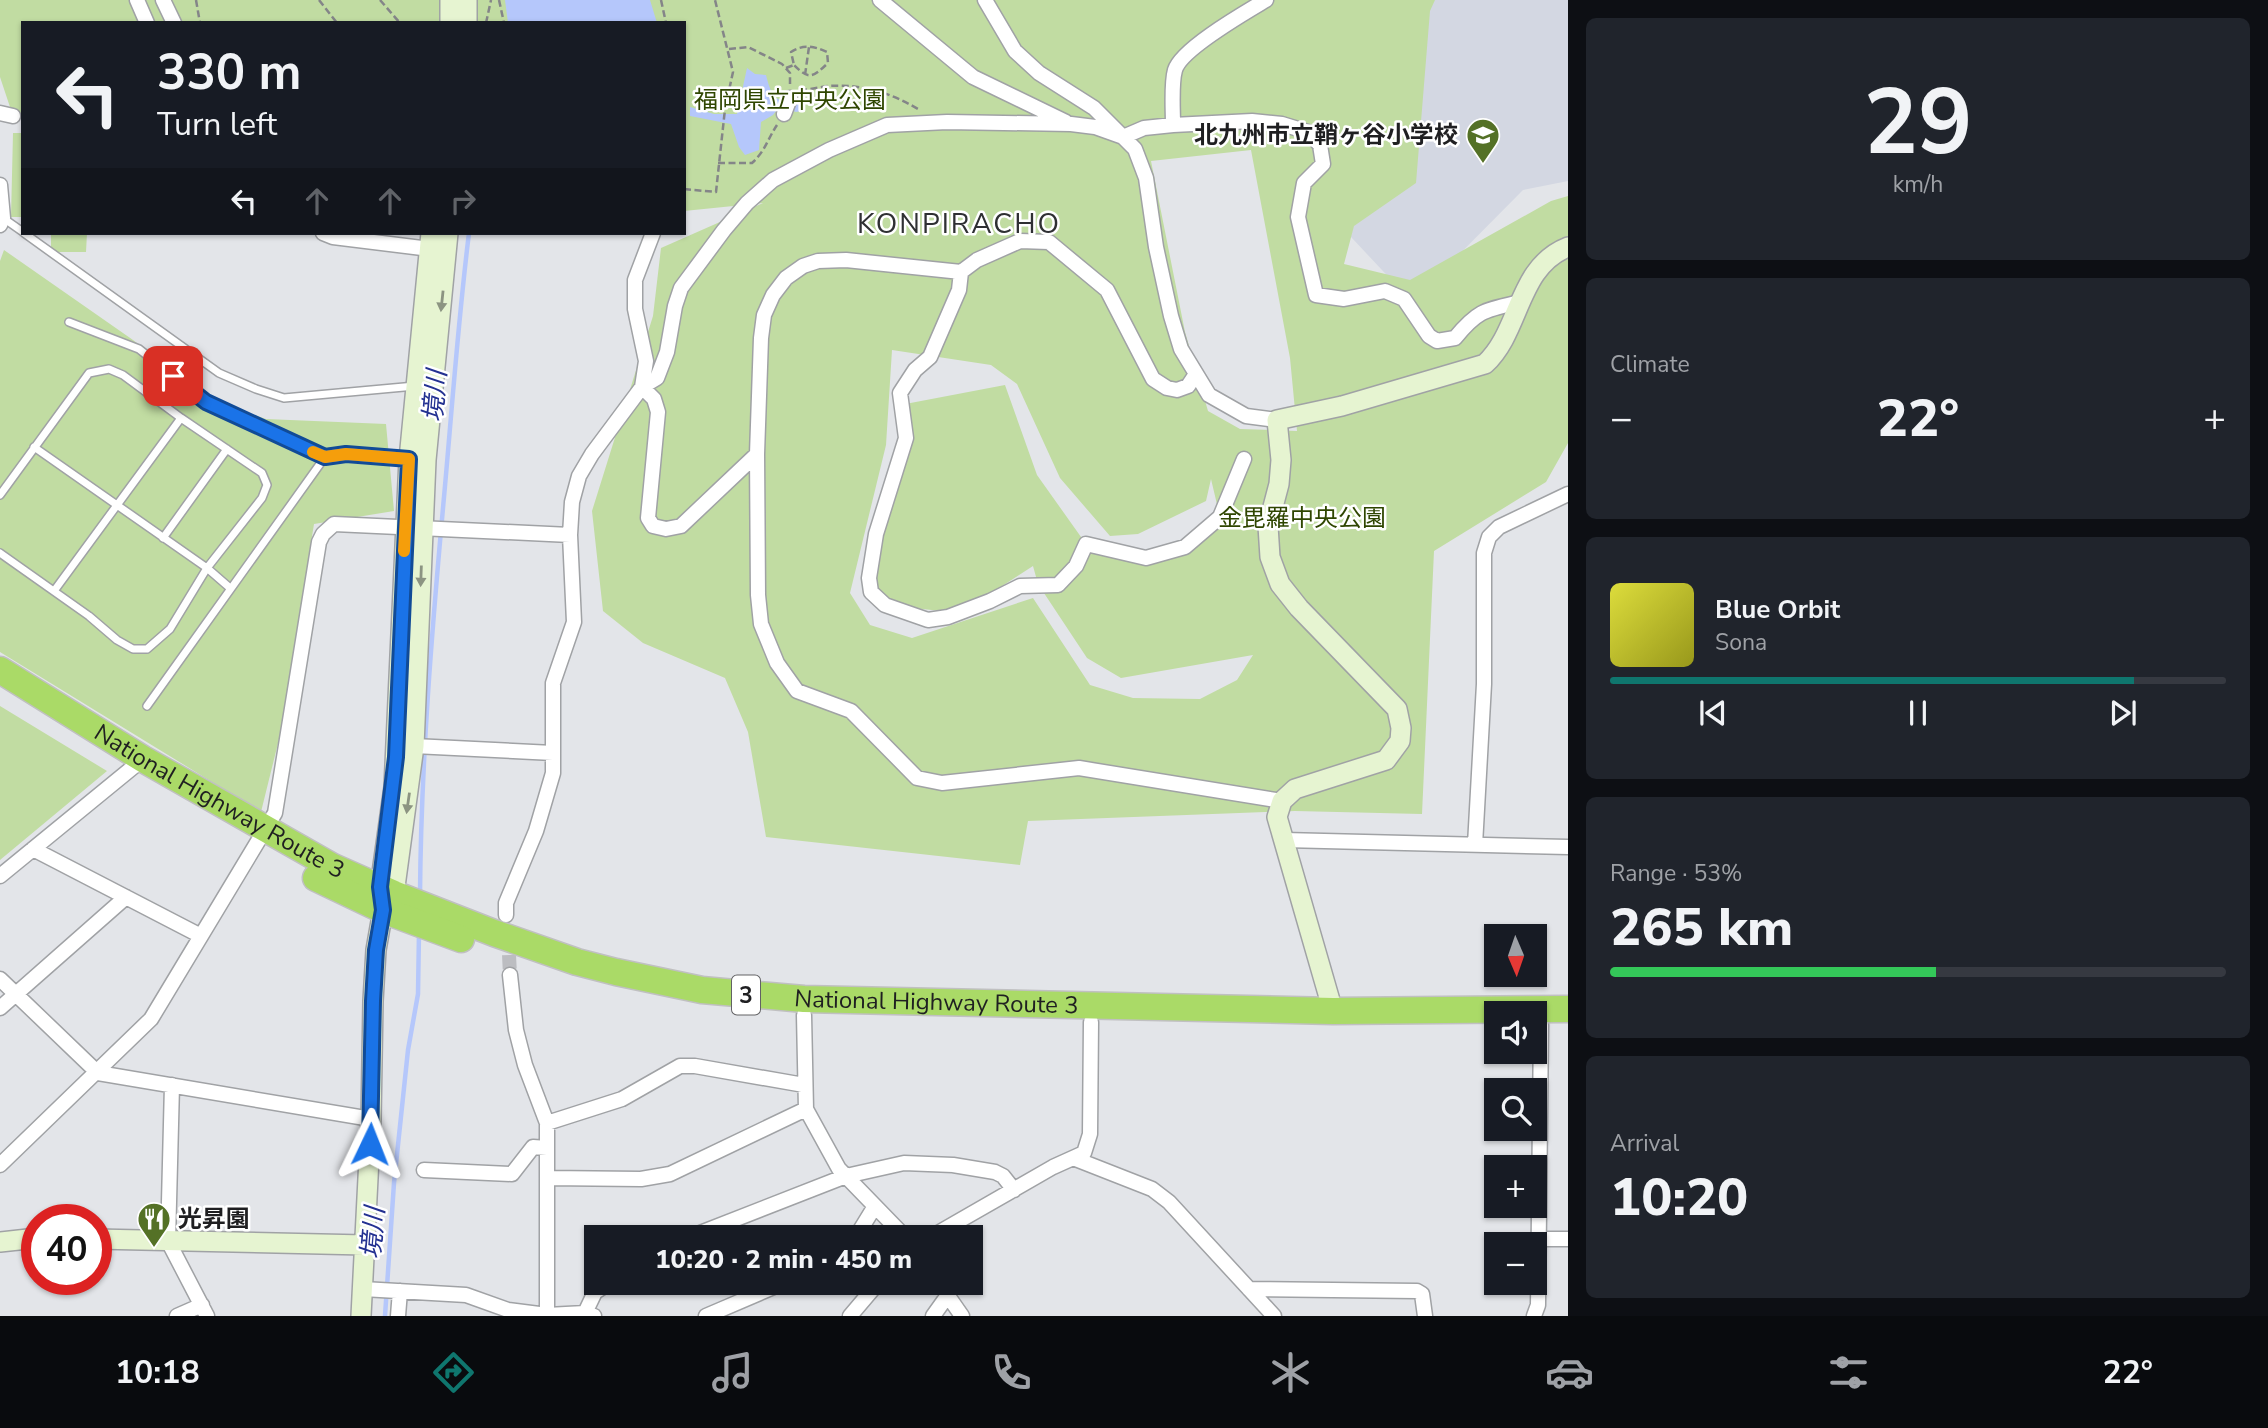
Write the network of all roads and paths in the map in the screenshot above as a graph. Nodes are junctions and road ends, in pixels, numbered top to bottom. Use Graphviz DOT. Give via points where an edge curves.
graph roads {
  1 [pos="137,0"];
  2 [pos="163,0"];
  3 [pos="196,0"];
  4 [pos="319,0"];
  5 [pos="380,0"];
  6 [pos="450,0"];
  7 [pos="467,0"];
  8 [pos="491,0"];
  9 [pos="499,0"];
  10 [pos="661,0"];
  11 [pos="715,0"];
  12 [pos="880,0"];
  13 [pos="985,0"];
  14 [pos="1266,0"];
  15 [pos="146,21"];
  16 [pos="173,21"];
  17 [pos="200,21"];
  18 [pos="335,21"];
  19 [pos="398,21"];
  20 [pos="450,21"];
  21 [pos="467,21"];
  22 [pos="486,21"];
  23 [pos="504,21"];
  24 [pos="666,21"];
  25 [pos="808,47"];
  26 [pos="728,49"];
  27 [pos="794,65"];
  28 [pos="786,68"];
  29 [pos="805,75"];
  30 [pos="790,94"];
  31 [pos="784,114"];
  32 [pos="926,114"];
  33 [pos="1070,124"];
  34 [pos="1173,125"];
  35 [pos="1123,137"];
  36 [pos="718,163"];
  37 [pos="0,185"];
  38 [pos="686,188"];
  39 [pos="2,221"];
  40 [pos="21,231"];
  41 [pos="27,235"];
  42 [pos="328,235"];
  43 [pos="652,235"];
  44 [pos="439,242"];
  45 [pos="1568,247"];
  46 [pos="961,272"];
  47 [pos="1520,302"];
  48 [pos="69,321"];
  49 [pos="1196,374"];
  50 [pos="424,385"];
  51 [pos="642,387"];
  52 [pos="181,418"];
  53 [pos="1277,420"];
  54 [pos="34,447"];
  55 [pos="227,449"];
  56 [pos="757,454"];
  57 [pos="325,457"];
  58 [pos="417,459"];
  59 [pos="1244,459"];
  60 [pos="1568,494"];
  61 [pos="0,495"];
  62 [pos="117,506"];
  63 [pos="414,526"];
  64 [pos="570,534"];
  65 [pos="163,538"];
  66 [pos="0,554"];
  67 [pos="207,568"];
  68 [pos="230,588"];
  69 [pos="54,591"];
  70 [pos="0,670"];
  71 [pos="0,689"];
  72 [pos="147,706"];
  73 [pos="414,746"];
  74 [pos="553,753"];
  75 [pos="136,764"];
  76 [pos="1282,801"];
  77 [pos="259,837"];
  78 [pos="1283,841"];
  79 [pos="1475,845"];
  80 [pos="1568,847"];
  81 [pos="33,849"];
  82 [pos="0,876"];
  83 [pos="125,897"];
  84 [pos="386,897"];
  85 [pos="506,915"];
  86 [pos="201,936"];
  87 [pos="510,975"];
  88 [pos="0,979"];
  89 [pos="16,994"];
  90 [pos="0,1008"];
  91 [pos="1568,1009"];
  92 [pos="1333,1011"];
  93 [pos="804,1015"];
  94 [pos="1091,1022"];
  95 [pos="1568,1023"];
  96 [pos="1547,1024"];
  97 [pos="1484,1025"];
  98 [pos="1538,1064"];
  99 [pos="98,1073"];
  100 [pos="172,1085"];
  101 [pos="804,1085"];
  102 [pos="806,1110"];
  103 [pos="371,1119"];
  104 [pos="547,1123"];
  105 [pos="547,1148"];
  106 [pos="1073,1158"];
  107 [pos="0,1165"];
  108 [pos="424,1170"];
  109 [pos="846,1176"];
  110 [pos="547,1178"];
  111 [pos="1014,1190"];
  112 [pos="875,1206"];
  113 [pos="721,1225"];
  114 [pos="863,1225"];
  115 [pos="893,1225"];
  116 [pos="952,1225"];
  117 [pos="1537,1232"];
  118 [pos="112,1239"];
  119 [pos="1547,1239"];
  120 [pos="1568,1239"];
  121 [pos="21,1240"];
  122 [pos="168,1241"];
  123 [pos="0,1242"];
  124 [pos="365,1245"];
  125 [pos="363,1289"];
  126 [pos="1249,1289"];
  127 [pos="400,1291"];
  128 [pos="594,1295"];
  129 [pos="755,1295"];
  130 [pos="868,1295"];
  131 [pos="942,1295"];
  132 [pos="948,1295"];
  133 [pos="1538,1295"];
  134 [pos="205,1311"];
  135 [pos="590,1314"];
  136 [pos="177,1316"];
  137 [pos="361,1316"];
  138 [pos="398,1316"];
  139 [pos="547,1316"];
  140 [pos="706,1316"];
  141 [pos="850,1316"];
  142 [pos="933,1316"];
  143 [pos="962,1316"];
  144 [pos="1274,1316"];
  145 [pos="1425,1316"];
  146 [pos="1534,1316"];
  1 -- 15 [label="street"];
  2 -- 16 [label="street"];
  3 -- 17 [label="path"];
  4 -- 18 [label="path"];
  5 -- 19 [label="path"];
  6 -- 20 [label="street"];
  7 -- 21 [label="street"];
  8 -- 22 [label="path"];
  9 -- 23 [label="path"];
  10 -- 24 [label="path"];
  11 -- 26 [label="path"];
  12 -- 33 [label="street" via="973,77"];
  13 -- 35 [label="street" via="1015,51 1039,73 1094,108"];
  14 -- 34 [label="street" via="1216,31 1180,62 1175,70"];
  25 -- 27 [label="path" via="791,52"];
  25 -- 29 [label="path"];
  25 -- 29 [label="path" via="827,52 828,63 816,74"];
  26 -- 28 [label="path" via="748,47"];
  26 -- 36 [label="path" via="733,72"];
  27 -- 28 [label="path"];
  27 -- 29 [label="path"];
  28 -- 30 [label="path"];
  30 -- 31 [label="street"];
  30 -- 32 [label="path" via="850,86 892,94"];
  31 -- 36 [label="path" via="765,151 752,163"];
  33 -- 35 [label="street"];
  33 -- 51 [label="street" via="887,125 774,180 747,203 681,288 657,378"];
  34 -- 35 [label="street" via="1144,128"];
  34 -- 47 [label="street" via="1282,124 1308,132 1320,145 1323,164 1304,183 1297,218 1317,295 1344,299 1385,291 1404,299 1437,341 1455,338 1484,310"];
  35 -- 49 [label="street" via="1150,170 1156,247 1171,316 1181,349"];
  36 -- 38 [label="path" via="716,192"];
  37 -- 39 [label="street"];
  39 -- 40 [label="lane"];
  41 -- 50 [label="lane" via="219,373 256,390 284,398"];
  42 -- 44 [label="street"];
  43 -- 51 [label="street" via="635,280 635,309 646,361"];
  44 -- 50 [label="street"];
  45 -- 47 [label="street" via="1539,267"];
  46 -- 49 [label="street" via="1020,241 1049,242 1107,290 1153,379 1177,390 1188,386"];
  46 -- 56 [label="street" via="846,260 810,264 786,278 764,315"];
  46 -- 59 [label="street" via="959,290 930,357 900,393 906,438 876,534 869,578 871,592 885,605 928,620 948,617 1020,586 1058,585 1076,566 1086,544 1146,558 1185,547 1220,517"];
  47 -- 53 [label="street" via="1495,355 1485,364"];
  48 -- 57 [label="lane" via="139,349 206,402"];
  49 -- 53 [label="street" via="1209,395 1246,416"];
  50 -- 58 [label="street"];
  51 -- 56 [label="street" via="658,412 649,517 653,526 681,526"];
  51 -- 64 [label="street" via="579,476"];
  52 -- 54 [label="lane" via="109,369 89,373"];
  52 -- 55 [label="lane"];
  52 -- 62 [label="lane"];
  53 -- 76 [label="street" via="1279,484 1268,526 1270,557 1280,584 1397,709 1401,728 1400,741 1386,761 1295,789"];
  54 -- 61 [label="lane"];
  54 -- 62 [label="lane"];
  55 -- 65 [label="lane"];
  55 -- 67 [label="lane" via="262,473 267,485 262,498"];
  56 -- 76 [label="street" via="758,595 761,624 777,663 797,691 851,710 917,778 942,783 1079,768"];
  57 -- 58 [label="lane"];
  57 -- 68 [label="lane"];
  58 -- 63 [label="street"];
  60 -- 79 [label="street" via="1499,527 1489,537 1484,553 1484,684"];
  62 -- 65 [label="lane"];
  62 -- 69 [label="lane"];
  63 -- 64 [label="street"];
  63 -- 73 [label="street, one-way"];
  63 -- 77 [label="street" via="334,524 319,542 275,813"];
  63 -- 84 [label="street"];
  64 -- 74 [label="street" via="574,622 553,683"];
  65 -- 67 [label="lane"];
  66 -- 69 [label="lane"];
  67 -- 68 [label="lane"];
  67 -- 69 [label="lane" via="170,629 147,649 133,649 117,640"];
  68 -- 72 [label="lane"];
  70 -- 75 [label="highway, National Highway Route 3 / 3"];
  71 -- 75 [label="highway, National Highway Route 3 / 3"];
  73 -- 74 [label="street"];
  73 -- 84 [label="street, one-way"];
  74 -- 85 [label="street" via="553,773 536,831 506,903"];
  75 -- 77 [label="highway, National Highway Route 3 / 3"];
  75 -- 81 [label="street"];
  76 -- 78 [label="street" via="1277,817"];
  77 -- 84 [label="highway, National Highway Route 3 / 3" via="333,867"];
  77 -- 86 [label="street"];
  78 -- 79 [label="street"];
  78 -- 92 [label="street"];
  79 -- 80 [label="street"];
  81 -- 82 [label="street"];
  81 -- 83 [label="street"];
  83 -- 86 [label="street"];
  83 -- 89 [label="street"];
  84 -- 92 [label="highway, National Highway Route 3 / 3" via="577,962 725,993 804,999"];
  84 -- 93 [label="highway, National Highway Route 3 / 3" via="500,953 586,980 723,1007"];
  84 -- 103 [label="street" via="376,950"];
  86 -- 99 [label="street" via="151,1019"];
  87 -- 104 [label="street" via="519,1042"];
  88 -- 89 [label="street"];
  89 -- 90 [label="street"];
  89 -- 99 [label="street"];
  91 -- 92 [label="highway, National Highway Route 3 / 3"];
  93 -- 94 [label="highway, National Highway Route 3 / 3"];
  93 -- 101 [label="street"];
  94 -- 97 [label="highway, National Highway Route 3 / 3"];
  94 -- 106 [label="street" via="1090,1134 1084,1153"];
  95 -- 96 [label="highway"];
  98 -- 117 [label="street"];
  99 -- 100 [label="street"];
  99 -- 107 [label="street"];
  100 -- 103 [label="street"];
  100 -- 122 [label="street"];
  101 -- 102 [label="street"];
  101 -- 104 [label="street" via="680,1066 622,1099"];
  102 -- 109 [label="street"];
  102 -- 110 [label="street" via="670,1174 641,1180"];
  103 -- 124 [label="street"];
  104 -- 105 [label="street"];
  105 -- 108 [label="street" via="533,1147 512,1174"];
  105 -- 110 [label="street"];
  106 -- 111 [label="street"];
  106 -- 126 [label="street" via="1152,1189"];
  109 -- 111 [label="street" via="904,1163 953,1164 995,1172"];
  109 -- 112 [label="street"];
  109 -- 113 [label="street"];
  110 -- 139 [label="street"];
  111 -- 116 [label="street"];
  112 -- 114 [label="street"];
  112 -- 115 [label="street"];
  118 -- 122 [label="street"];
  119 -- 120 [label="street"];
  121 -- 123 [label="street"];
  122 -- 124 [label="street"];
  122 -- 134 [label="street"];
  124 -- 125 [label="street"];
  125 -- 127 [label="street"];
  125 -- 137 [label="street"];
  126 -- 144 [label="street"];
  126 -- 145 [label="street" via="1416,1291 1422,1294"];
  127 -- 138 [label="street"];
  127 -- 139 [label="street" via="466,1295 509,1310"];
  128 -- 135 [label="street"];
  129 -- 140 [label="street"];
  130 -- 141 [label="street"];
  131 -- 142 [label="street"];
  132 -- 143 [label="street"];
  133 -- 146 [label="street"];
  134 -- 136 [label="street"];
  135 -- 139 [label="street"];
}
